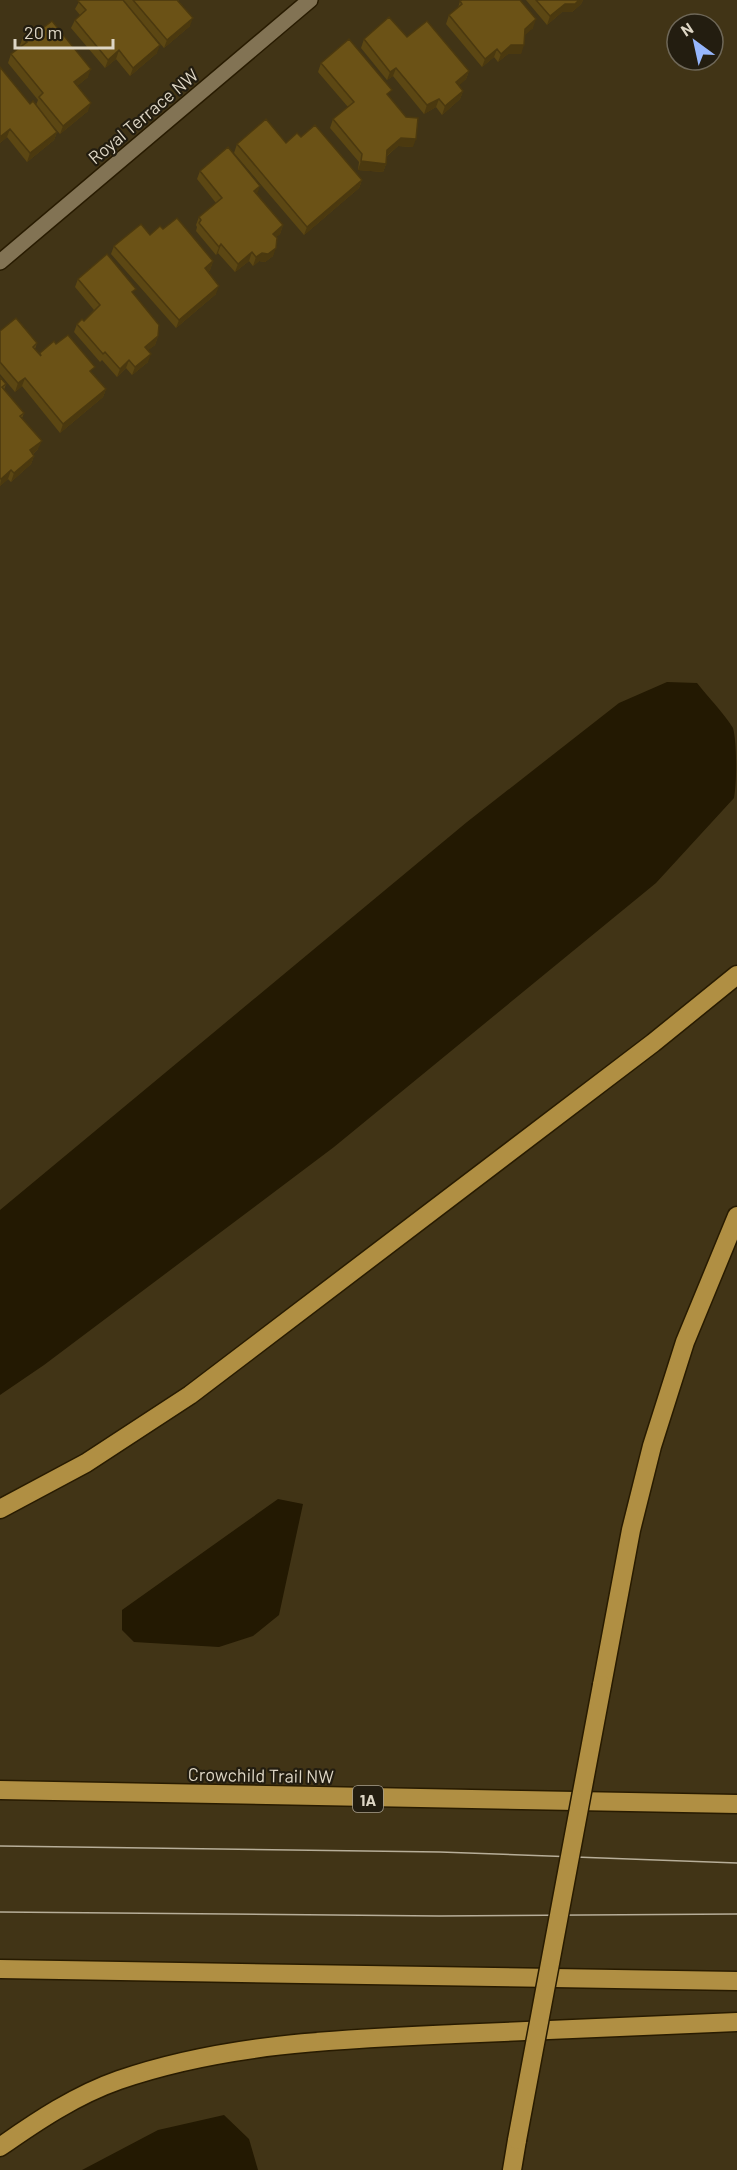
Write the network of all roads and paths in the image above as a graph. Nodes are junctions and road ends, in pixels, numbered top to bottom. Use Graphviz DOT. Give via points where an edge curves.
graph roads {
  1 [pos="310,0"];
  2 [pos="0,262"];
  3 [pos="737,975"];
  4 [pos="737,1216"];
  5 [pos="0,1509"];
  6 [pos="0,1791"];
  7 [pos="737,1804"];
  8 [pos="0,1969"];
  9 [pos="737,1981"];
  10 [pos="737,2022"];
  11 [pos="0,2147"];
  12 [pos="512,2170"];
  1 -- 2 [label="street, Royal Terrace NW"];
  3 -- 5 [label="highway" via="190,1395 86,1463"];
  4 -- 12 [label="highway, bridge" via="685,1342 652,1446 631,1530"];
  6 -- 7 [label="highway, Crowchild Trail NW / 1A"];
  8 -- 9 [label="highway"];
  10 -- 11 [label="highway" via="401,2036 265,2046 118,2080 73,2100"];
}
